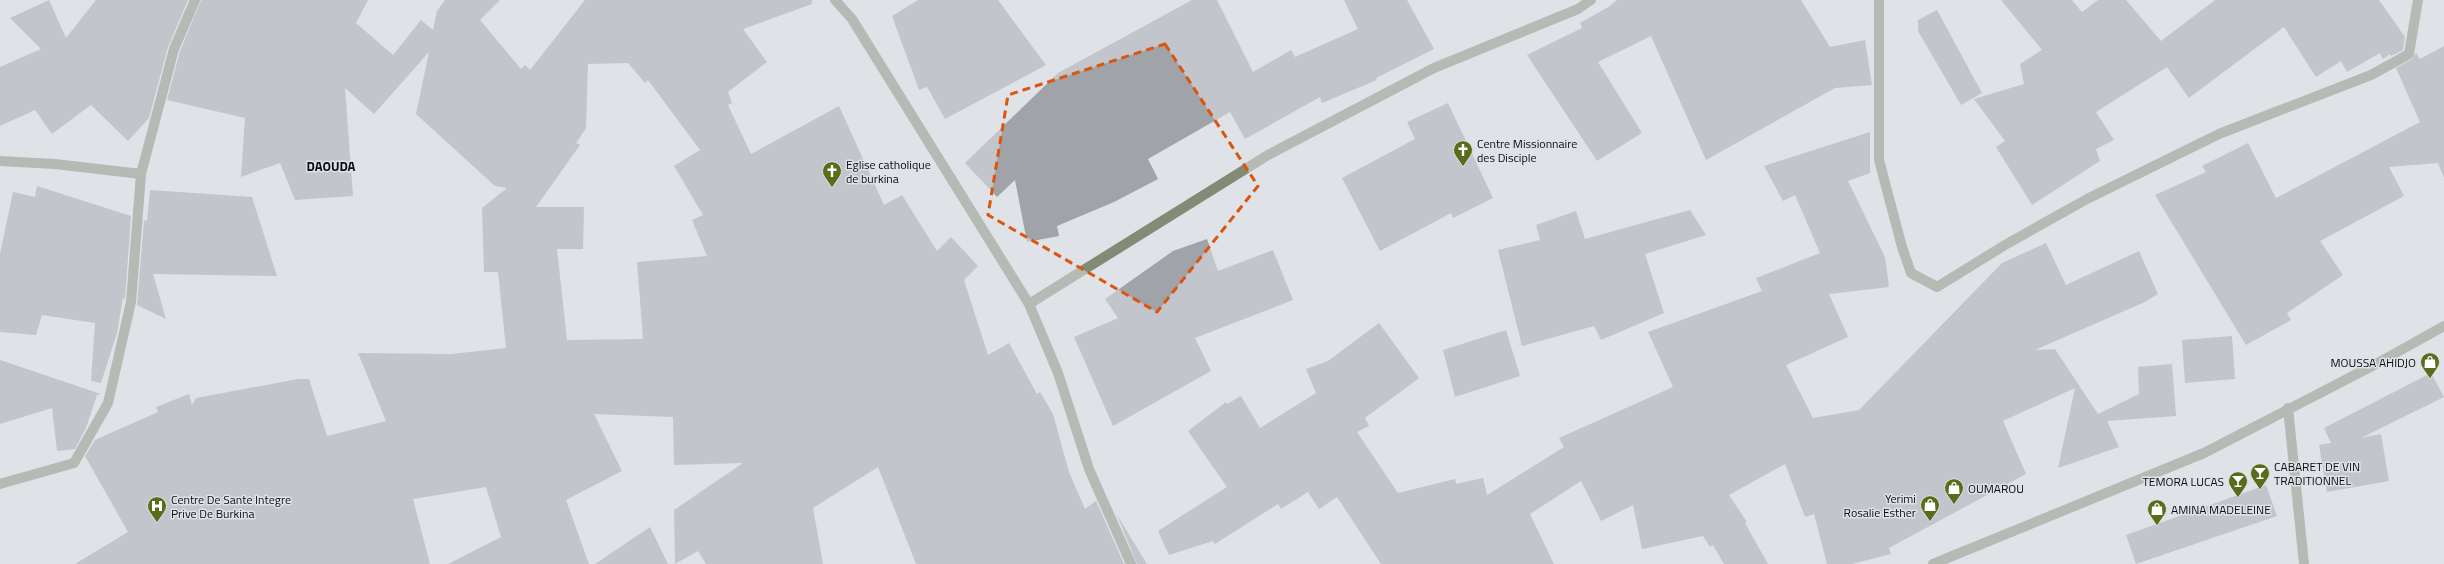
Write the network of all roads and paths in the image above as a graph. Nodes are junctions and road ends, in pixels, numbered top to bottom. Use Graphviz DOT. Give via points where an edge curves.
graph roads {
  1 [pos="195,0"];
  2 [pos="835,0"];
  3 [pos="1591,0"];
  4 [pos="1879,0"];
  5 [pos="2418,0"];
  6 [pos="0,161"];
  7 [pos="141,174"];
  8 [pos="1029,304"];
  9 [pos="2444,326"];
  10 [pos="2288,408"];
  11 [pos="0,484"];
  12 [pos="1131,564"];
  13 [pos="1933,564"];
  14 [pos="2304,564"];
  1 -- 7 [label="street" via="174,49"];
  2 -- 8 [label="street" via="852,19"];
  3 -- 8 [label="street" via="1578,9 1434,68 1268,155"];
  4 -- 5 [label="street" via="1880,160 1911,273 1937,287 2087,199 2219,134 2371,75 2409,54"];
  6 -- 7 [label="street" via="55,164"];
  7 -- 11 [label="street" via="131,302 108,403 74,463"];
  8 -- 12 [label="street" via="1058,373 1089,469"];
  9 -- 10 [label="street" via="2374,366"];
  10 -- 13 [label="street" via="2204,453"];
  10 -- 14 [label="street"];
}
